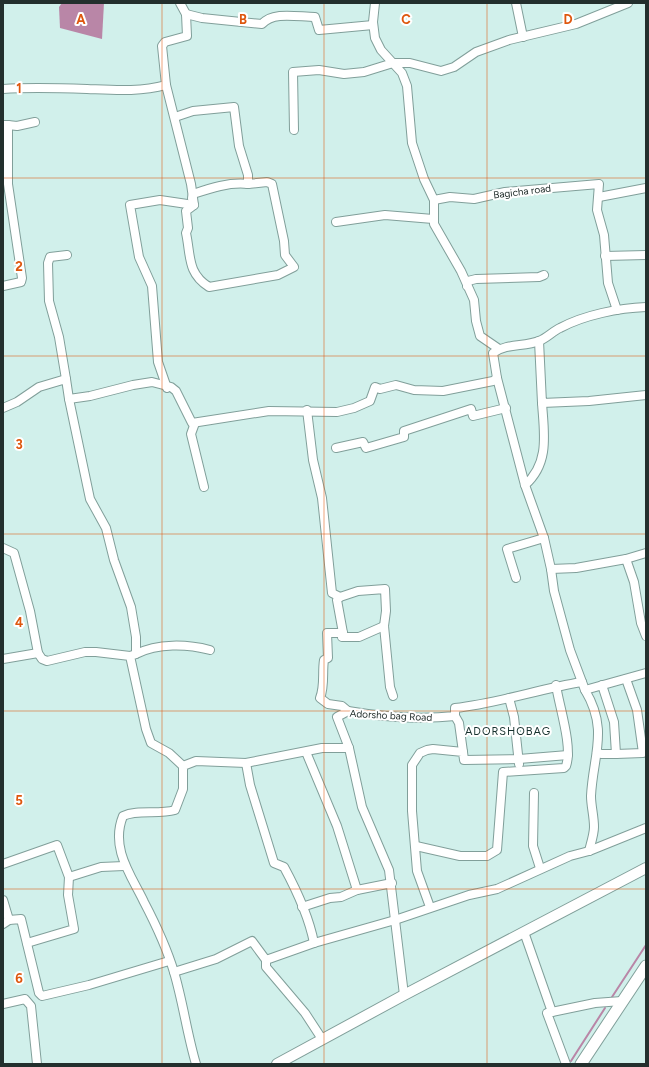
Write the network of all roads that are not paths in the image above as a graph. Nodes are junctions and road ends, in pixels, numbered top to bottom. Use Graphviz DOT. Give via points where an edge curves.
graph roads {
  1 [pos="180,3"];
  2 [pos="375,3"];
  3 [pos="516,3"];
  4 [pos="628,3"];
  5 [pos="186,14"];
  6 [pos="373,24"];
  7 [pos="523,37"];
  8 [pos="393,63"];
  9 [pos="166,86"];
  10 [pos="3,89"];
  11 [pos="175,117"];
  12 [pos="35,122"];
  13 [pos="6,125"];
  14 [pos="294,130"];
  15 [pos="248,184"];
  16 [pos="646,188"];
  17 [pos="599,197"];
  18 [pos="434,200"];
  19 [pos="193,202"];
  20 [pos="433,219"];
  21 [pos="336,222"];
  22 [pos="67,255"];
  23 [pos="646,255"];
  24 [pos="605,256"];
  25 [pos="544,275"];
  26 [pos="3,286"];
  27 [pos="467,286"];
  28 [pos="646,307"];
  29 [pos="617,310"];
  30 [pos="539,341"];
  31 [pos="499,349"];
  32 [pos="497,378"];
  33 [pos="66,379"];
  34 [pos="167,388"];
  35 [pos="646,395"];
  36 [pos="69,399"];
  37 [pos="542,403"];
  38 [pos="3,408"];
  39 [pos="506,408"];
  40 [pos="307,410"];
  41 [pos="195,423"];
  42 [pos="336,448"];
  43 [pos="525,485"];
  44 [pos="204,487"];
  45 [pos="544,538"];
  46 [pos="3,548"];
  47 [pos="646,553"];
  48 [pos="626,558"];
  49 [pos="551,569"];
  50 [pos="516,578"];
  51 [pos="340,596"];
  52 [pos="384,626"];
  53 [pos="343,633"];
  54 [pos="646,636"];
  55 [pos="210,650"];
  56 [pos="38,653"];
  57 [pos="133,655"];
  58 [pos="3,659"];
  59 [pos="646,673"];
  60 [pos="626,679"];
  61 [pos="582,682"];
  62 [pos="602,685"];
  63 [pos="556,686"];
  64 [pos="585,690"];
  65 [pos="393,696"];
  66 [pos="509,698"];
  67 [pos="348,711"];
  68 [pos="455,716"];
  69 [pos="349,748"];
  70 [pos="306,752"];
  71 [pos="463,752"];
  72 [pos="597,752"];
  73 [pos="616,754"];
  74 [pos="568,755"];
  75 [pos="519,759"];
  76 [pos="246,763"];
  77 [pos="183,766"];
  78 [pos="518,770"];
  79 [pos="534,793"];
  80 [pos="646,828"];
  81 [pos="416,846"];
  82 [pos="589,851"];
  83 [pos="3,864"];
  84 [pos="124,866"];
  85 [pos="540,868"];
  86 [pos="646,868"];
  87 [pos="69,877"];
  88 [pos="392,883"];
  89 [pos="357,890"];
  90 [pos="3,900"];
  91 [pos="302,907"];
  92 [pos="430,907"];
  93 [pos="395,920"];
  94 [pos="6,922"];
  95 [pos="524,932"];
  96 [pos="28,943"];
  97 [pos="314,943"];
  98 [pos="266,960"];
  99 [pos="169,961"];
  100 [pos="646,966"];
  101 [pos="174,972"];
  102 [pos="642,979"];
  103 [pos="404,995"];
  104 [pos="622,1002"];
  105 [pos="3,1004"];
  106 [pos="552,1012"];
  107 [pos="322,1039"];
  108 [pos="37,1064"];
  109 [pos="196,1064"];
  110 [pos="277,1064"];
  111 [pos="566,1064"];
  112 [pos="581,1064"];
  1 -- 5 [label="street"];
  2 -- 6 [label="street"];
  3 -- 7 [label="street"];
  4 -- 7 [label="street" via="576,24"];
  5 -- 6 [label="street" via="262,24 267,18 277,15 315,18 318,30"];
  5 -- 9 [label="street" via="187,36 165,42 162,46"];
  6 -- 8 [label="street" via="375,38 381,50"];
  7 -- 8 [label="street" via="476,52 454,67 441,71 410,63"];
  8 -- 14 [label="street" via="364,72 344,74 319,70 293,72"];
  8 -- 18 [label="street" via="402,73 407,86 412,143"];
  9 -- 10 [label="street" via="115,91 50,87"];
  9 -- 11 [label="street"];
  11 -- 15 [label="street" via="192,111 234,106 239,146 248,175"];
  11 -- 19 [label="street"];
  12 -- 13 [label="street" via="17,126"];
  13 -- 26 [label="street" via="8,184 22,278 20,282"];
  15 -- 19 [label="street" via="227,184 193,194"];
  15 -- 19 [label="street" via="272,184 285,255 294,267 278,275 209,287 201,282 193,272 186,233 186,211"];
  16 -- 17 [label="street"];
  17 -- 18 [label="street, Bagicha road" via="597,184"];
  17 -- 24 [label="street" via="596,210 604,235"];
  18 -- 20 [label="street"];
  19 -- 34 [label="street" via="160,200 130,205 139,257 152,286 158,362"];
  20 -- 21 [label="street" via="385,215"];
  20 -- 27 [label="street"];
  22 -- 33 [label="street" via="50,257 48,263 49,302 59,337"];
  23 -- 24 [label="street"];
  24 -- 29 [label="street" via="608,283"];
  25 -- 27 [label="street" via="476,279 468,281"];
  27 -- 31 [label="street" via="474,300 480,336"];
  28 -- 29 [label="street"];
  29 -- 30 [label="street" via="560,328"];
  30 -- 31 [label="street"];
  30 -- 37 [label="street"];
  31 -- 32 [label="street" via="493,353"];
  32 -- 39 [label="street"];
  32 -- 40 [label="street" via="486,383 443,391 414,390 396,386 375,387 370,401 364,405 336,412"];
  33 -- 36 [label="street"];
  33 -- 38 [label="street" via="39,387 18,402"];
  34 -- 36 [label="street" via="152,382 133,384"];
  34 -- 41 [label="street" via="176,392 188,417"];
  35 -- 37 [label="street"];
  36 -- 57 [label="street" via="90,499 106,528 114,560 131,607 136,636"];
  37 -- 43 [label="street" via="542,462 538,472"];
  39 -- 42 [label="street" via="472,416 471,409 404,431 404,437 377,446 366,448 363,442"];
  39 -- 43 [label="street"];
  40 -- 41 [label="street" via="269,411"];
  40 -- 51 [label="street" via="313,460 322,498 332,593"];
  41 -- 44 [label="street" via="191,434"];
  43 -- 45 [label="street"];
  45 -- 49 [label="street"];
  45 -- 50 [label="street" via="507,549"];
  46 -- 56 [label="street" via="14,553 30,611"];
  47 -- 48 [label="street"];
  48 -- 49 [label="street" via="576,568"];
  48 -- 54 [label="street"];
  49 -- 61 [label="street" via="554,591 570,650"];
  51 -- 52 [label="street" via="358,590 385,589"];
  51 -- 53 [label="street" via="337,600"];
  52 -- 53 [label="street" via="359,637 342,637"];
  52 -- 65 [label="street"];
  53 -- 67 [label="street" via="327,633 328,658 324,660 320,698 328,704 342,706"];
  55 -- 57 [label="street" via="176,645 158,647"];
  56 -- 57 [label="street" via="47,661 85,652"];
  56 -- 58 [label="street"];
  57 -- 77 [label="street" via="146,729 151,743 169,753"];
  59 -- 60 [label="street"];
  60 -- 62 [label="street"];
  60 -- 73 [label="street" via="637,710 643,754"];
  61 -- 63 [label="street"];
  61 -- 64 [label="street"];
  62 -- 64 [label="street"];
  62 -- 73 [label="street" via="614,722"];
  63 -- 66 [label="street"];
  63 -- 74 [label="street"];
  64 -- 72 [label="street" via="597,716"];
  66 -- 68 [label="street" via="455,708"];
  66 -- 75 [label="street" via="513,709"];
  67 -- 68 [label="street, Adorsho bag Road" via="398,718"];
  67 -- 69 [label="street, Adorsho bag Road" via="337,717"];
  68 -- 71 [label="street" via="459,723"];
  69 -- 70 [label="street" via="322,748"];
  69 -- 88 [label="street" via="362,807 385,858"];
  70 -- 76 [label="street"];
  70 -- 89 [label="street" via="337,826"];
  71 -- 75 [label="street" via="464,760"];
  71 -- 81 [label="street" via="427,750 420,753 412,765 412,811"];
  72 -- 73 [label="street"];
  72 -- 82 [label="street" via="591,795 594,828"];
  74 -- 75 [label="street"];
  74 -- 78 [label="street" via="568,762 564,768"];
  75 -- 78 [label="street"];
  76 -- 77 [label="street" via="196,761"];
  76 -- 91 [label="street" via="250,785 274,863 284,867"];
  77 -- 84 [label="street" via="183,789 175,810 128,813 122,816 119,838"];
  78 -- 81 [label="street" via="503,772 497,850 487,856 460,856"];
  79 -- 85 [label="street" via="532,842"];
  80 -- 82 [label="street"];
  81 -- 92 [label="street" via="420,884"];
  82 -- 85 [label="street"];
  83 -- 87 [label="street" via="56,845"];
  84 -- 87 [label="street" via="101,867"];
  84 -- 99 [label="street" via="145,903"];
  85 -- 92 [label="street" via="497,889"];
  86 -- 95 [label="street"];
  87 -- 96 [label="street" via="68,895 74,929"];
  88 -- 89 [label="street"];
  88 -- 93 [label="street"];
  89 -- 91 [label="street"];
  90 -- 94 [label="street"];
  91 -- 97 [label="street" via="310,921"];
  92 -- 93 [label="street"];
  93 -- 97 [label="street"];
  93 -- 103 [label="street"];
  94 -- 96 [label="street" via="20,919"];
  95 -- 103 [label="street"];
  95 -- 106 [label="street"];
  96 -- 99 [label="street" via="42,996 90,985"];
  97 -- 98 [label="street"];
  98 -- 101 [label="street" via="252,940 216,959"];
  98 -- 107 [label="street" via="266,967 305,1013"];
  99 -- 101 [label="street"];
  100 -- 102 [label="main road"];
  101 -- 109 [label="street"];
  102 -- 104 [label="main road"];
  103 -- 107 [label="street"];
  104 -- 106 [label="street" via="594,1003"];
  104 -- 112 [label="main road"];
  105 -- 108 [label="street" via="25,999 31,1006"];
  106 -- 111 [label="street" via="547,1013"];
  107 -- 110 [label="street"];
}
